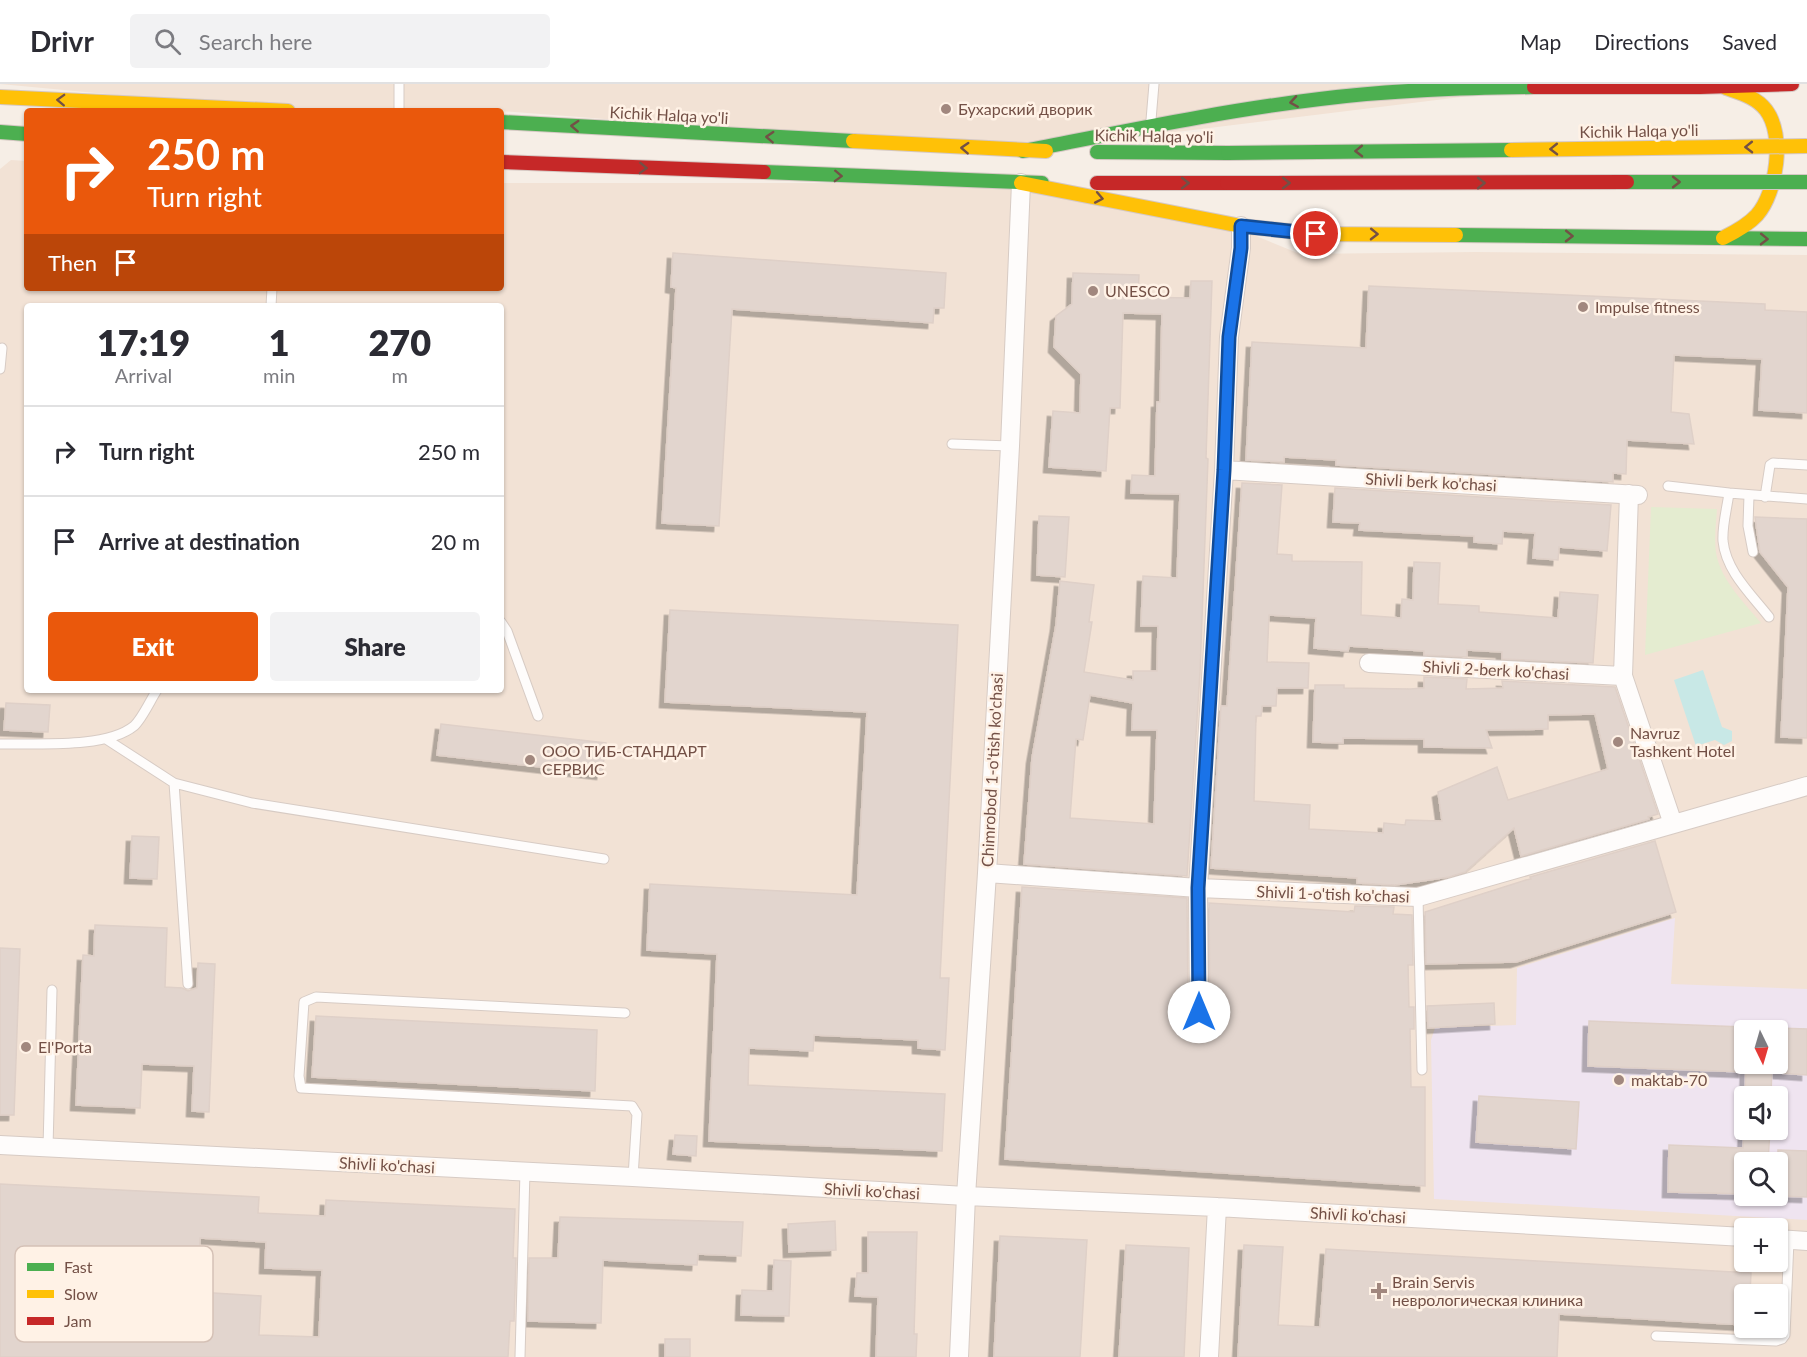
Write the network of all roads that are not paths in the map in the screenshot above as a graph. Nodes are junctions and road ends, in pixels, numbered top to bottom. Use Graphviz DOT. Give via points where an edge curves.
graph roads {
  1 [pos="399,84"];
  2 [pos="1154,84"];
  3 [pos="1792,84"];
  4 [pos="1529,86"];
  5 [pos="1724,86"];
  6 [pos="0,97"];
  7 [pos="226,108"];
  8 [pos="399,108"];
  9 [pos="504,122"];
  10 [pos="1151,127"];
  11 [pos="0,132"];
  12 [pos="24,134"];
  13 [pos="1807,146"];
  14 [pos="1023,151"];
  15 [pos="504,162"];
  16 [pos="1807,182"];
  17 [pos="1021,183"];
  18 [pos="1241,226"];
  19 [pos="1723,238"];
  20 [pos="1807,239"];
  21 [pos="2,348"];
  22 [pos="0,369"];
  23 [pos="952,444"];
  24 [pos="1010,446"];
  25 [pos="1807,465"];
  26 [pos="1224,470"];
  27 [pos="1668,486"];
  28 [pos="1729,493"];
  29 [pos="1749,495"];
  30 [pos="1765,497"];
  31 [pos="1807,499"];
  32 [pos="1753,552"];
  33 [pos="1769,617"];
  34 [pos="504,626"];
  35 [pos="1369,663"];
  36 [pos="1623,676"];
  37 [pos="155,693"];
  38 [pos="538,716"];
  39 [pos="106,739"];
  40 [pos="0,744"];
  41 [pos="174,783"];
  42 [pos="1807,786"];
  43 [pos="1673,824"];
  44 [pos="604,859"];
  45 [pos="987,873"];
  46 [pos="1198,888"];
  47 [pos="1418,897"];
  48 [pos="188,984"];
  49 [pos="52,990"];
  50 [pos="1199,1012"];
  51 [pos="625,1013"];
  52 [pos="1422,1070"];
  53 [pos="0,1145"];
  54 [pos="48,1148"];
  55 [pos="525,1172"];
  56 [pos="633,1177"];
  57 [pos="966,1196"];
  58 [pos="1217,1207"];
  59 [pos="1734,1236"];
  60 [pos="1791,1240"];
  61 [pos="1656,1336"];
  62 [pos="520,1357"];
  63 [pos="959,1357"];
  64 [pos="1209,1357"];
  1 -- 8 [label="lane"];
  2 -- 10 [label="lane"];
  3 -- 5 [label="highway"];
  4 -- 5 [label="highway"];
  4 -- 10 [label="highway, one-way" via="1333,94"];
  5 -- 19 [label="highway" via="1749,95 1768,111 1776,135 1777,162 1771,188 1759,212 1744,227"];
  7 -- 6 [label="highway, one-way"];
  14 -- 9 [label="highway, Kichik Halqa yo'li, one-way"];
  10 -- 14 [label="highway"];
  11 -- 12 [label="highway"];
  13 -- 14 [label="highway, Kichik Halqa yo'li, one-way, bridge" via="1228,153"];
  15 -- 17 [label="highway, one-way"];
  17 -- 16 [label="highway, one-way, bridge"];
  17 -- 18 [label="highway, one-way"];
  17 -- 24 [label="street, Chimrobod 1-o'tish ko'chasi"];
  18 -- 19 [label="highway, one-way" via="1316,234"];
  18 -- 26 [label="street" via="1229,337"];
  19 -- 20 [label="highway, one-way"];
  21 -- 22 [label="lane"];
  23 -- 24 [label="lane"];
  24 -- 45 [label="street, Chimrobod 1-o'tish ko'chasi"];
  25 -- 30 [label="lane" via="1770,465"];
  26 -- 36 [label="street, Shivli berk ko'chasi" via="1633,495"];
  26 -- 46 [label="street"];
  27 -- 28 [label="lane"];
  28 -- 29 [label="lane"];
  28 -- 33 [label="lane" via="1723,540 1728,561"];
  29 -- 30 [label="lane"];
  29 -- 32 [label="lane" via="1748,526"];
  30 -- 31 [label="lane"];
  34 -- 38 [label="lane"];
  35 -- 36 [label="street, Shivli 2-berk ko'chasi"];
  36 -- 43 [label="street"];
  37 -- 39 [label="lane" via="135,725"];
  39 -- 40 [label="lane"];
  39 -- 41 [label="lane"];
  41 -- 44 [label="lane" via="252,803"];
  41 -- 48 [label="lane"];
  42 -- 43 [label="street, Shivli 1-o'tish ko'chasi"];
  43 -- 47 [label="street, Shivli 1-o'tish ko'chasi"];
  45 -- 46 [label="street, Shivli 1-o'tish ko'chasi"];
  45 -- 57 [label="street, Chimrobod 1-o'tish ko'chasi"];
  46 -- 47 [label="street, Shivli 1-o'tish ko'chasi"];
  46 -- 50 [label="street"];
  47 -- 52 [label="lane"];
  49 -- 54 [label="lane"];
  51 -- 56 [label="lane" via="316,998 304,1002 299,1076 301,1088 632,1106 637,1114"];
  53 -- 54 [label="street, Shivli ko'chasi"];
  54 -- 55 [label="street, Shivli ko'chasi"];
  55 -- 56 [label="street, Shivli ko'chasi"];
  55 -- 62 [label="lane"];
  56 -- 57 [label="street, Shivli ko'chasi"];
  57 -- 58 [label="street, Shivli ko'chasi"];
  57 -- 63 [label="street, Chimrobod 1-o'tish ko'chasi"];
  58 -- 59 [label="street, Shivli ko'chasi"];
  58 -- 64 [label="street"];
  60 -- 61 [label="lane" via="1782,1339"];
}
